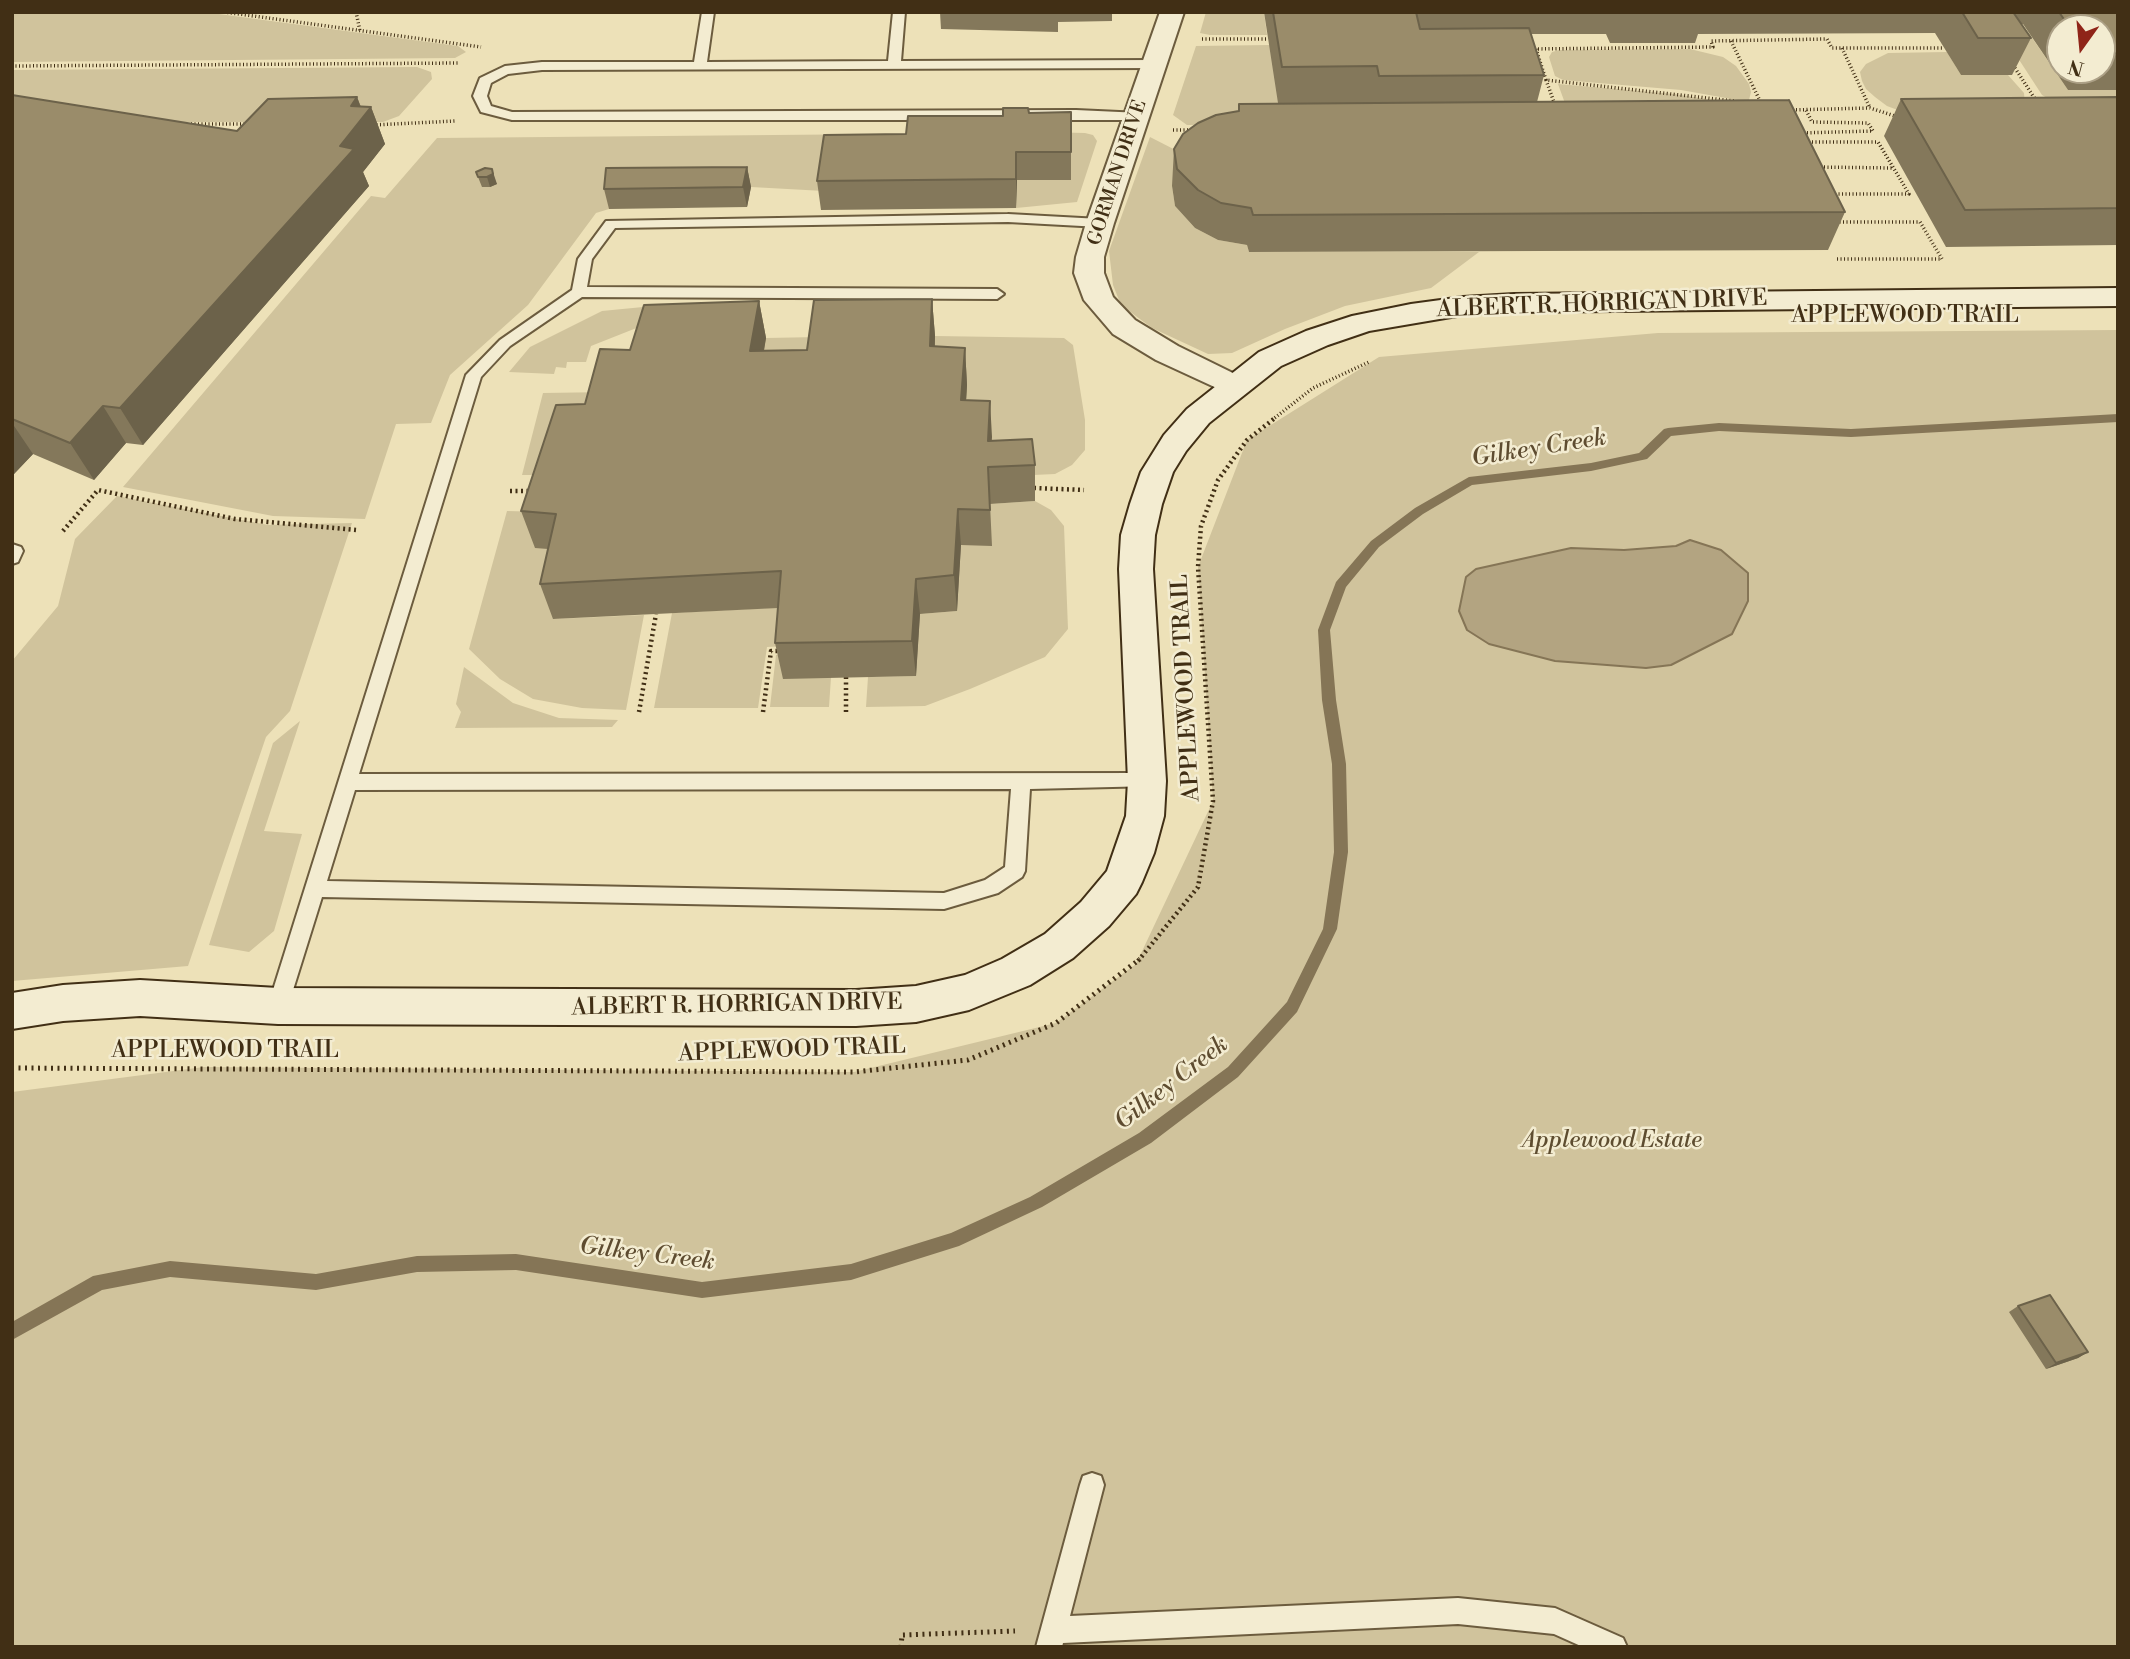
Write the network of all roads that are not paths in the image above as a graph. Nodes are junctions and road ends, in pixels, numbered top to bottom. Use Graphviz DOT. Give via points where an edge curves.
graph roads {
  1 [pos="708,12"];
  2 [pos="899,12"];
  3 [pos="1172,12"];
  4 [pos="700,64"];
  5 [pos="894,64"];
  6 [pos="1155,64"];
  7 [pos="1136,116"];
  8 [pos="1100,223"];
  9 [pos="579,292"];
  10 [pos="997,294"];
  11 [pos="2118,297"];
  12 [pos="1234,386"];
  13 [pos="12,550"];
  14 [pos="12,558"];
  15 [pos="1147,781"];
  16 [pos="347,782"];
  17 [pos="1021,782"];
  18 [pos="314,889"];
  19 [pos="278,1006"];
  20 [pos="12,1011"];
  21 [pos="1092,1485"];
  22 [pos="1052,1638"];
  23 [pos="1614,1647"];
  1 -- 4 [label="lane"];
  2 -- 5 [label="lane"];
  3 -- 6 [label="street, GORMAN DRIVE"];
  4 -- 5 [label="lane"];
  4 -- 7 [label="lane" via="505,70 485,81 480,96 486,108 512,116"];
  5 -- 6 [label="lane"];
  6 -- 7 [label="street, GORMAN DRIVE"];
  7 -- 8 [label="street, GORMAN DRIVE"];
  8 -- 9 [label="lane" via="1008,218 611,224 585,259"];
  8 -- 12 [label="street, GORMAN DRIVE" via="1089,273 1109,313 1144,340"];
  9 -- 10 [label="lane"];
  9 -- 16 [label="lane" via="505,343 474,375"];
  11 -- 12 [label="street, ALBERT R. HORRIGAN DRIVE" via="1462,306 1363,323 1317,338 1270,359"];
  12 -- 15 [label="street, ALBERT R. HORRIGAN DRIVE" via="1175,443 1157,472 1138,536 1136,581"];
  13 -- 14 [label="lane"];
  15 -- 17 [label="lane"];
  15 -- 19 [label="street, ALBERT R. HORRIGAN DRIVE" via="1145,816 1122,882 1059,946 1016,972 969,992 916,1004 856,1008"];
  16 -- 17 [label="lane"];
  16 -- 18 [label="lane"];
  17 -- 18 [label="lane" via="1015,871 991,887 944,901"];
  18 -- 19 [label="lane"];
  19 -- 20 [label="street, ALBERT R. HORRIGAN DRIVE" via="140,998"];
  21 -- 22 [label="lane"];
  22 -- 23 [label="lane" via="1458,1611 1555,1621"];
}
